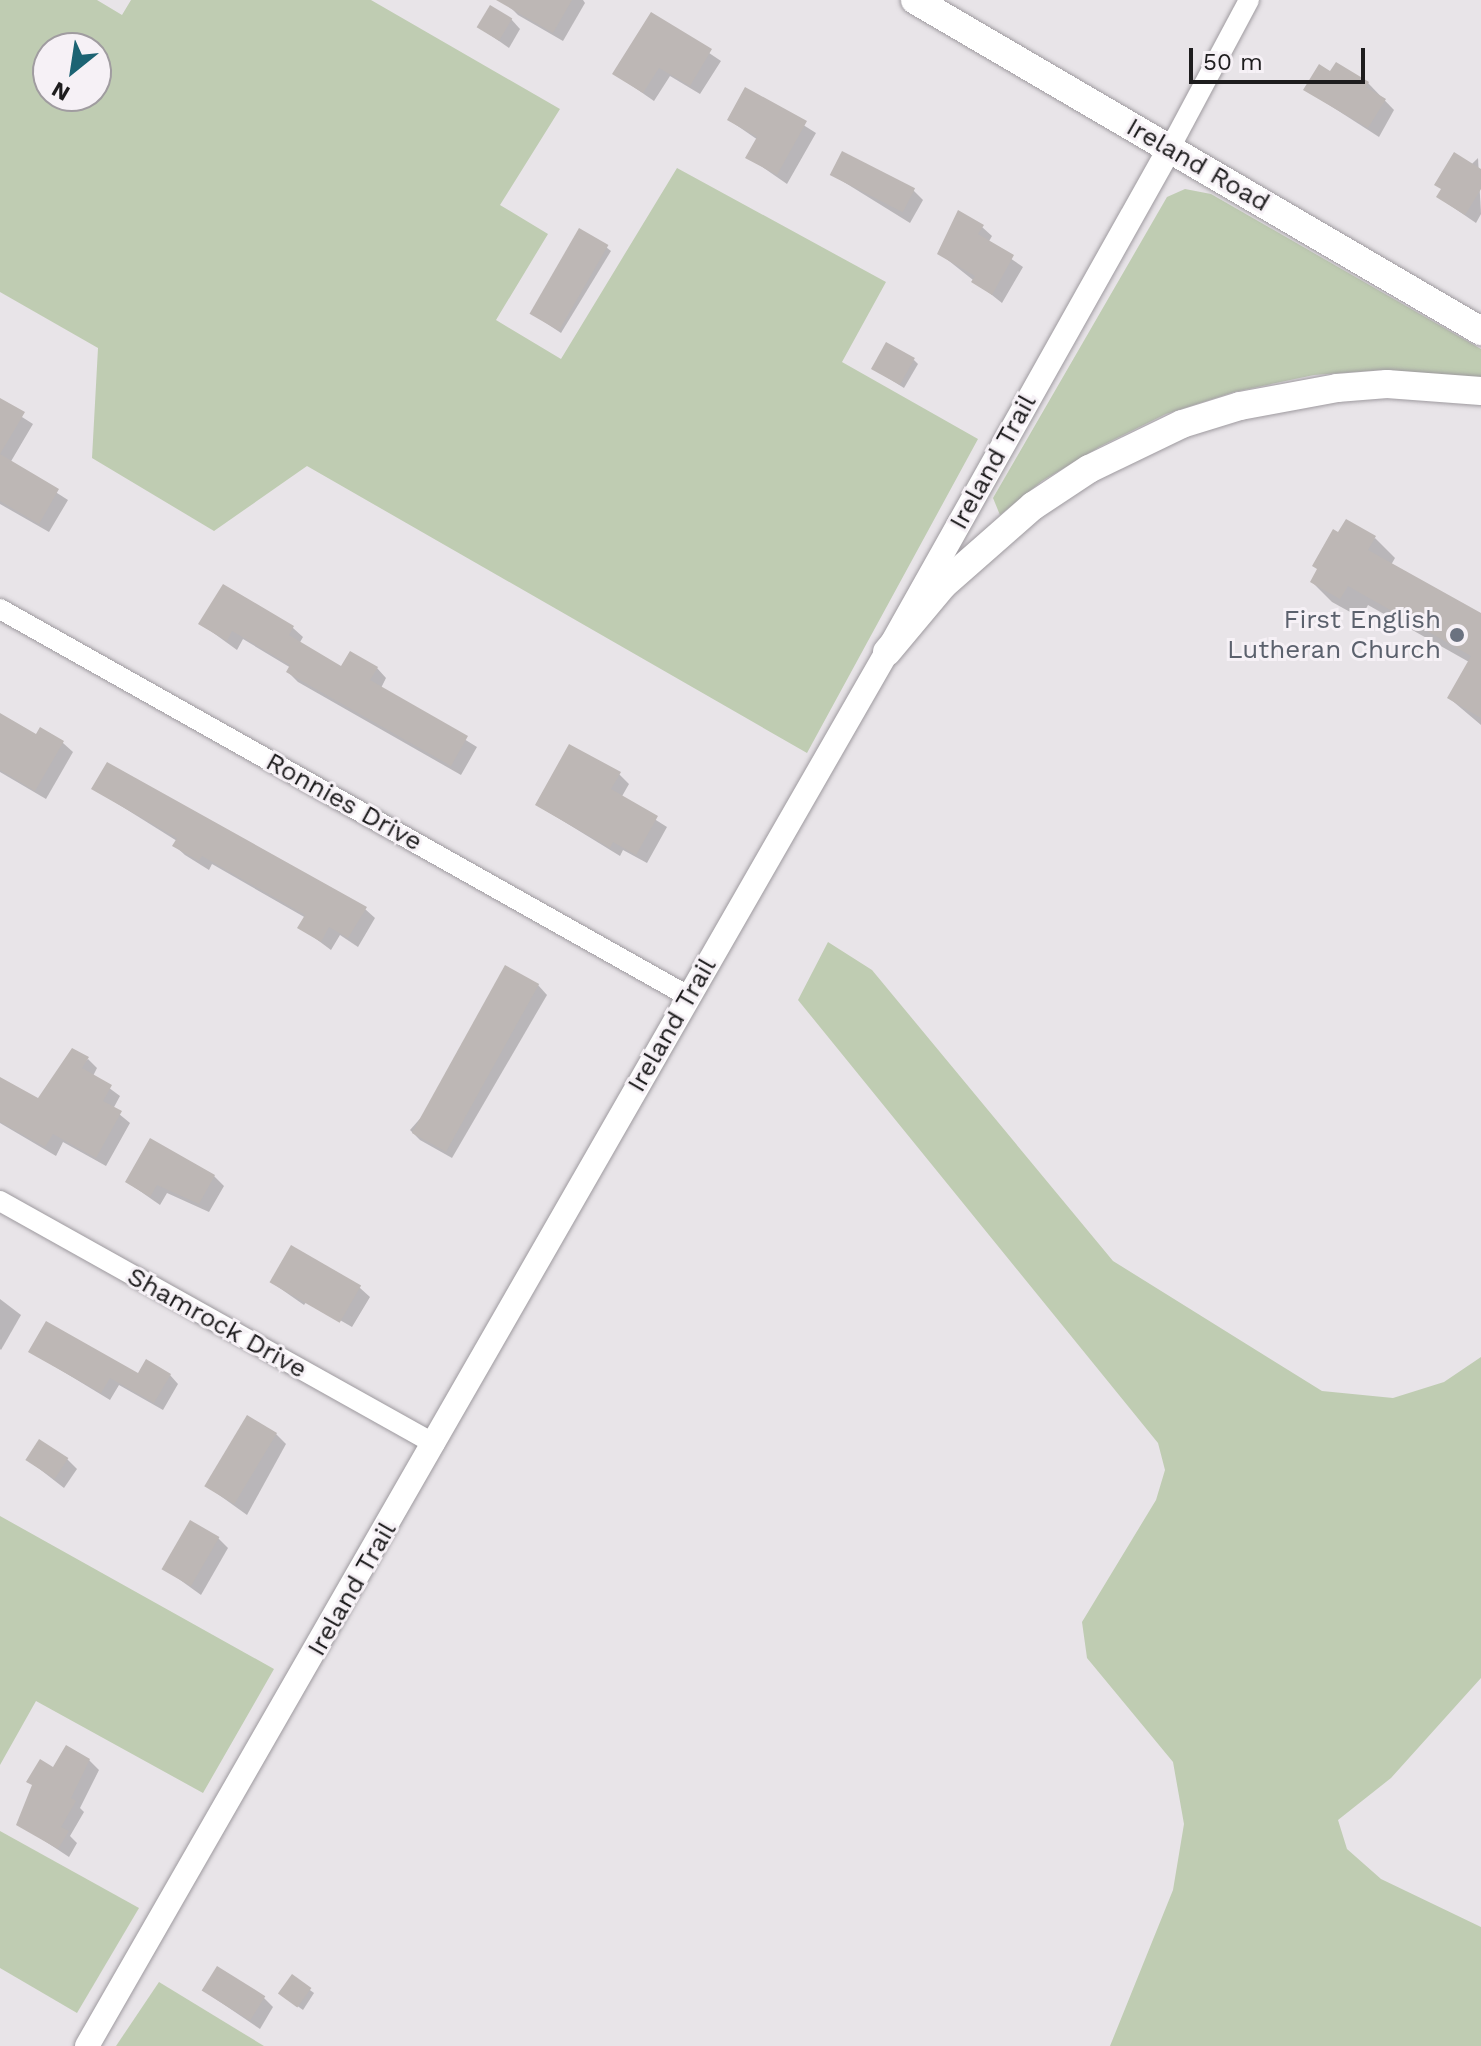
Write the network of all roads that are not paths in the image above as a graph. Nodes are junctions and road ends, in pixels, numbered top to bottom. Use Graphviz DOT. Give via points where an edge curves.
graph roads {
  1 [pos="915,0"];
  2 [pos="1249,0"];
  3 [pos="1170,148"];
  4 [pos="1481,331"];
  5 [pos="1481,391"];
  6 [pos="0,609"];
  7 [pos="887,652"];
  8 [pos="688,996"];
  9 [pos="0,1201"];
  10 [pos="435,1444"];
  11 [pos="87,2046"];
  1 -- 3 [label="main road, Ireland Road"];
  2 -- 3 [label="street, Ireland Trail"];
  3 -- 4 [label="main road, Ireland Road"];
  3 -- 7 [label="street, Ireland Trail"];
  5 -- 7 [label="main road" via="1387,384 1337,388 1240,406 1182,424 1089,469 1033,506 943,585"];
  6 -- 8 [label="street, Ronnies Drive"];
  7 -- 8 [label="street, Ireland Trail"];
  8 -- 10 [label="street, Ireland Trail"];
  9 -- 10 [label="street, Shamrock Drive"];
  10 -- 11 [label="street, Ireland Trail"];
}
